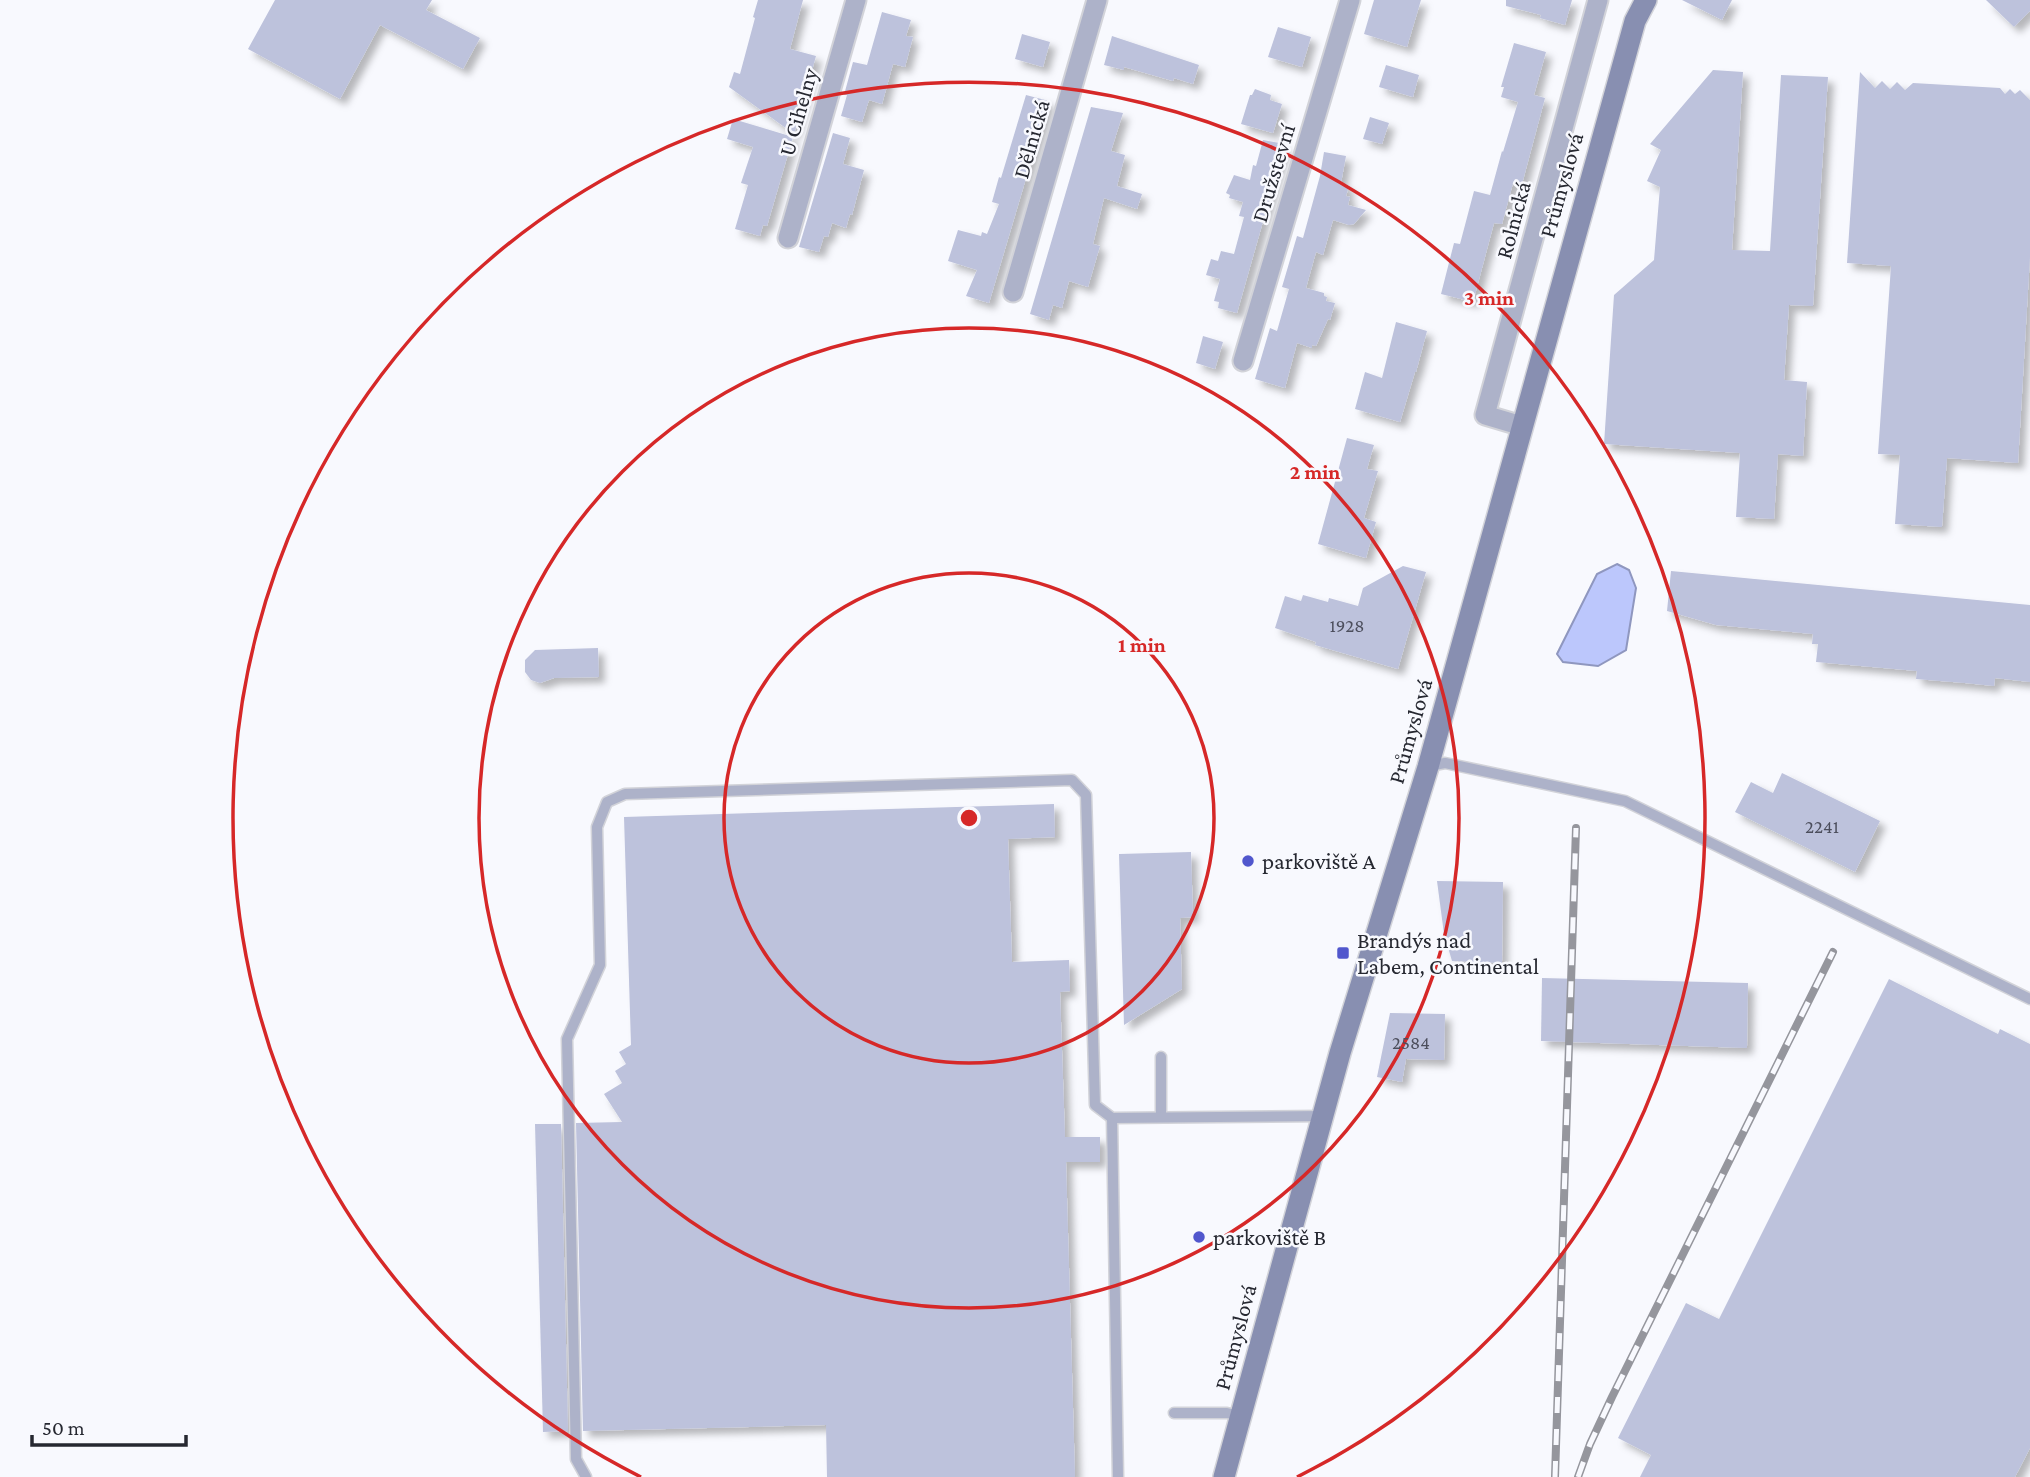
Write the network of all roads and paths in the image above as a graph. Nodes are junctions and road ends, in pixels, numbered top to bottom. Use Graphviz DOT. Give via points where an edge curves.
graph roads {
  1 [pos="856,0"];
  2 [pos="1097,0"];
  3 [pos="1350,0"];
  4 [pos="1598,0"];
  5 [pos="1646,0"];
  6 [pos="788,238"];
  7 [pos="1013,292"];
  8 [pos="1243,361"];
  9 [pos="1522,426"];
  10 [pos="1428,766"];
  11 [pos="2030,999"];
  12 [pos="1161,1058"];
  13 [pos="1323,1116"];
  14 [pos="1161,1117"];
  15 [pos="1112,1118"];
  16 [pos="1174,1413"];
  17 [pos="1240,1416"];
  18 [pos="586,1477"];
  19 [pos="1118,1477"];
  20 [pos="1223,1477"];
  1 -- 6 [label="street, U Cihelny"];
  2 -- 7 [label="street, Dělnická"];
  3 -- 8 [label="street, Družstevní"];
  4 -- 9 [label="street, Rolnická" via="1485,415"];
  5 -- 9 [label="main road, Průmyslová" via="1635,21"];
  9 -- 10 [label="main road, Průmyslová"];
  10 -- 11 [label="lane" via="1445,762 1625,801"];
  10 -- 13 [label="main road, Průmyslová"];
  12 -- 14 [label="lane"];
  13 -- 14 [label="lane"];
  13 -- 17 [label="main road, Průmyslová"];
  14 -- 15 [label="lane"];
  15 -- 18 [label="lane" via="1095,1105 1086,795 1072,780 625,794 607,802 597,827 600,965 567,1039 576,1459"];
  15 -- 19 [label="lane"];
  16 -- 17 [label="lane"];
  17 -- 20 [label="main road, Průmyslová"];
}
